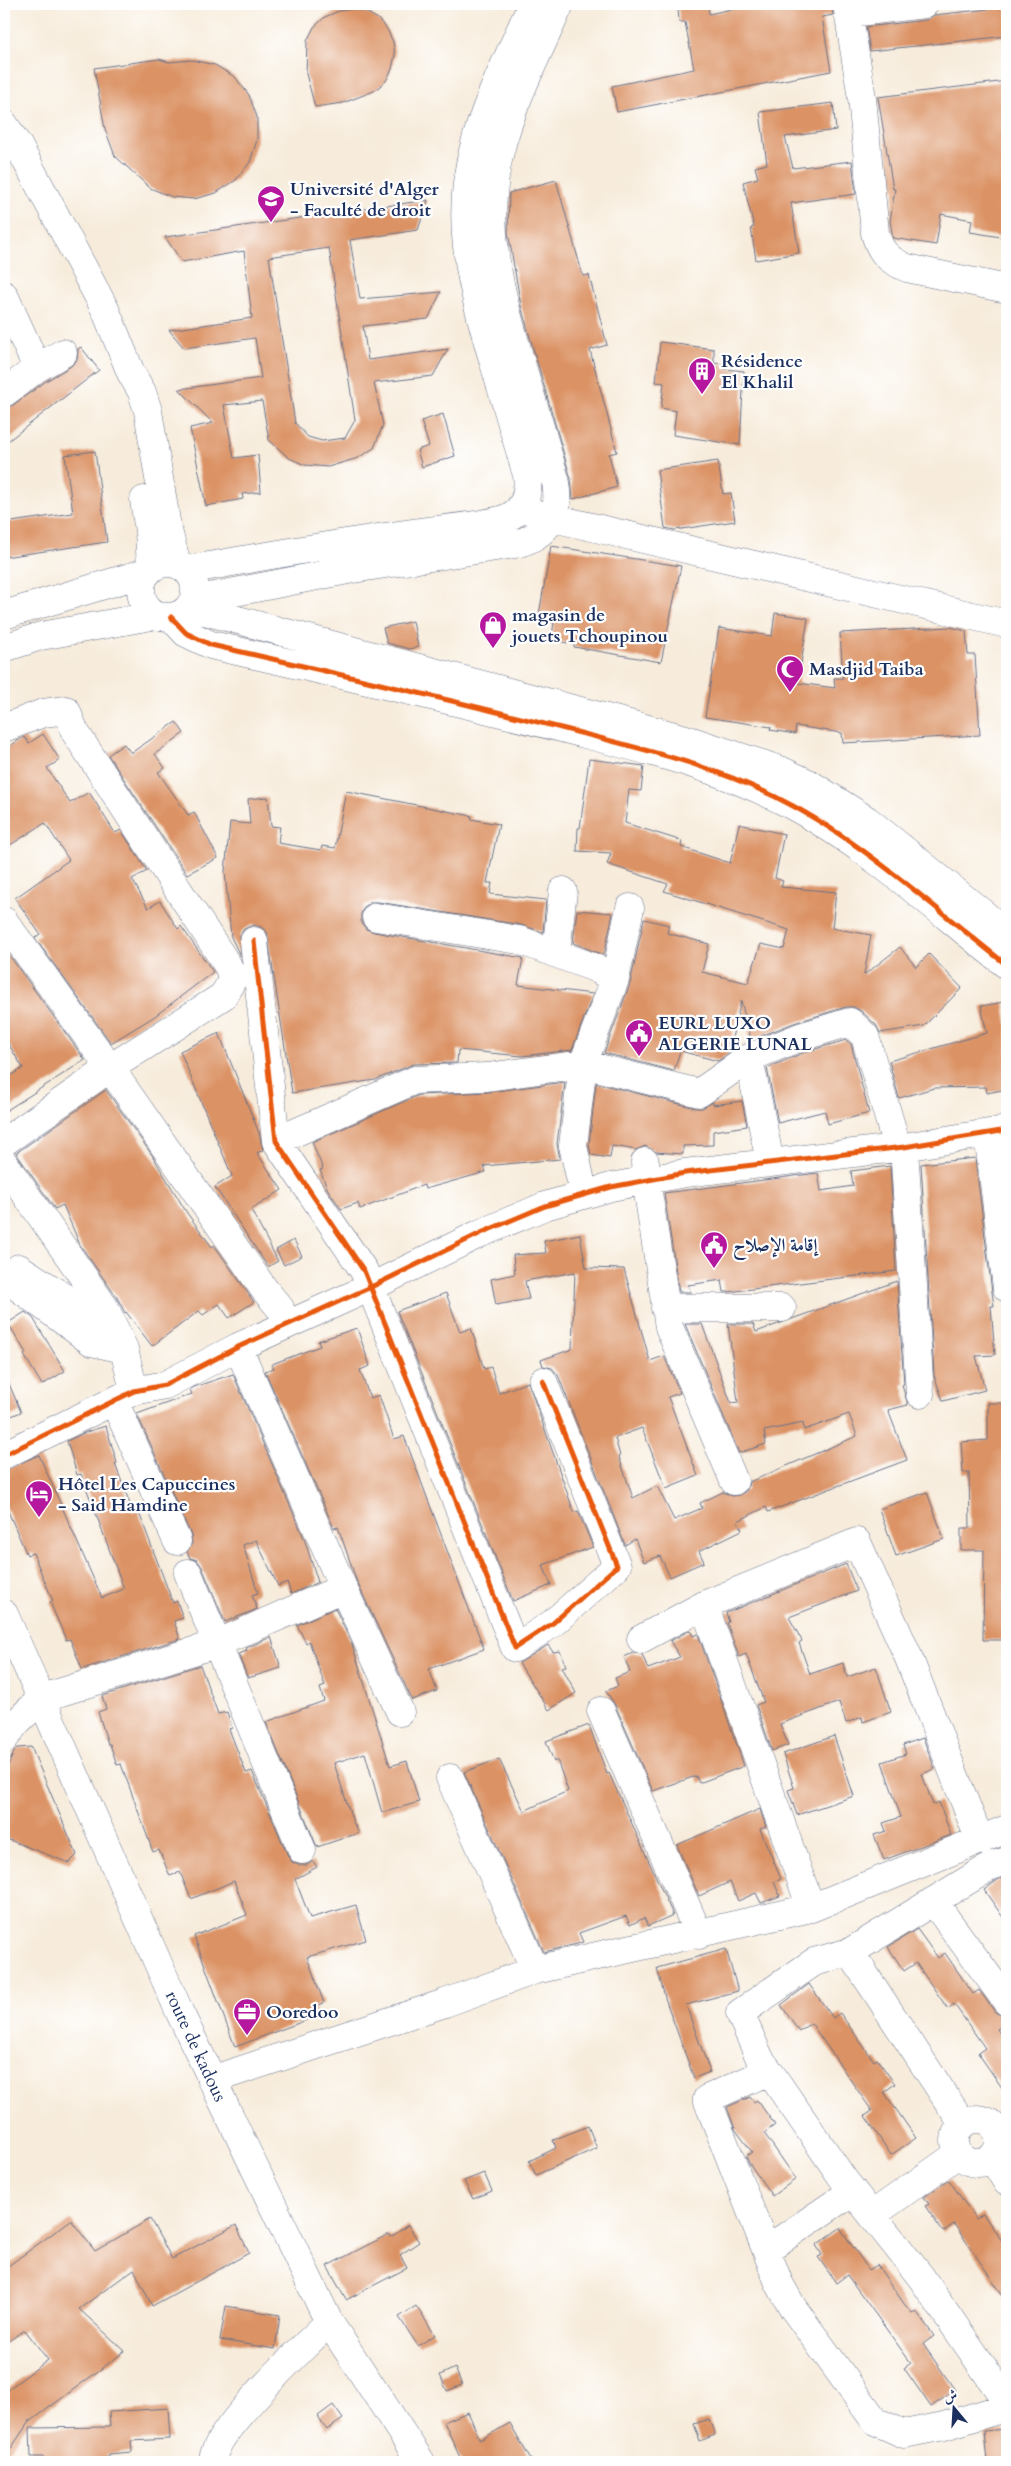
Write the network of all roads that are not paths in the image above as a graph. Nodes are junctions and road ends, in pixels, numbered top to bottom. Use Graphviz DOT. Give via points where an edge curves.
graph roads {
  1 [pos="532,4"];
  2 [pos="560,4"];
  3 [pos="924,4"];
  4 [pos="848,9"];
  5 [pos="4,124"];
  6 [pos="1007,289"];
  7 [pos="4,295"];
  8 [pos="63,353"];
  9 [pos="37,368"];
  10 [pos="131,373"];
  11 [pos="4,393"];
  12 [pos="519,509"];
  13 [pos="552,519"];
  14 [pos="182,567"];
  15 [pos="149,571"];
  16 [pos="178,610"];
  17 [pos="4,614"];
  18 [pos="1007,624"];
  19 [pos="4,648"];
  20 [pos="4,728"];
  21 [pos="563,891"];
  22 [pos="630,908"];
  23 [pos="376,917"];
  24 [pos="4,921"];
  25 [pos="1007,933"];
  26 [pos="254,941"];
  27 [pos="556,952"];
  28 [pos="1007,965"];
  29 [pos="615,979"];
  30 [pos="749,1058"];
  31 [pos="583,1064"];
  32 [pos="110,1068"];
  33 [pos="1001,1127"];
  34 [pos="899,1140"];
  35 [pos="276,1141"];
  36 [pos="4,1142"];
  37 [pos="767,1147"];
  38 [pos="4,1163"];
  39 [pos="645,1171"];
  40 [pos="580,1177"];
  41 [pos="4,1259"];
  42 [pos="4,1277"];
  43 [pos="368,1279"];
  44 [pos="1007,1288"];
  45 [pos="280,1308"];
  46 [pos="665,1308"];
  47 [pos="782,1308"];
  48 [pos="121,1341"];
  49 [pos="238,1347"];
  50 [pos="543,1381"];
  51 [pos="920,1394"];
  52 [pos="124,1396"];
  53 [pos="4,1455"];
  54 [pos="734,1481"];
  55 [pos="177,1540"];
  56 [pos="188,1573"];
  57 [pos="343,1588"];
  58 [pos="704,1605"];
  59 [pos="4,1614"];
  60 [pos="641,1639"];
  61 [pos="216,1644"];
  62 [pos="42,1698"];
  63 [pos="600,1711"];
  64 [pos="400,1712"];
  65 [pos="4,1739"];
  66 [pos="450,1778"];
  67 [pos="1007,1829"];
  68 [pos="980,1841"];
  69 [pos="302,1850"];
  70 [pos="1007,1861"];
  71 [pos="933,1901"];
  72 [pos="811,1908"];
  73 [pos="699,1935"];
  74 [pos="850,1952"];
  75 [pos="535,1970"];
  76 [pos="1007,2002"];
  77 [pos="769,2071"];
  78 [pos="211,2080"];
  79 [pos="963,2124"];
  80 [pos="1002,2127"];
  81 [pos="958,2154"];
  82 [pos="992,2158"];
  83 [pos="1007,2182"];
  84 [pos="853,2191"];
  85 [pos="872,2215"];
  86 [pos="766,2250"];
  87 [pos="329,2322"];
  88 [pos="1007,2402"];
  89 [pos="1007,2407"];
  90 [pos="214,2462"];
  91 [pos="421,2462"];
  1 -- 12 [label="street" via="483,116 469,172 465,229 468,267 477,304 527,475 527,494"];
  2 -- 13 [label="street" via="511,117 500,151 492,223 501,295 556,483 558,501"];
  3 -- 4 [label="street"];
  4 -- 6 [label="street" via="862,98 875,233 882,253 906,268"];
  5 -- 10 [label="street" via="20,147 105,309"];
  7 -- 9 [label="street"];
  8 -- 9 [label="street"];
  9 -- 11 [label="street"];
  10 -- 14 [label="street" via="145,401 167,527"];
  10 -- 15 [label="street" via="128,403 149,526"];
  12 -- 13 [label="street"];
  12 -- 14 [label="street" via="502,520"];
  13 -- 16 [label="street" via="537,536 515,544 353,569"];
  13 -- 18 [label="street"];
  14 -- 15 [label="street" via="163,563"];
  14 -- 16 [label="street" via="194,580"];
  15 -- 16 [label="street" via="141,588 144,604"];
  15 -- 17 [label="street"];
  16 -- 19 [label="street" via="41,636"];
  16 -- 25 [label="street" via="686,738 780,770 810,784 867,820"];
  16 -- 28 [label="street" via="186,633 211,645 438,696 677,758 753,787 824,823 857,846"];
  20 -- 32 [label="street" via="43,713 66,710 75,732 228,966 233,979 224,996"];
  21 -- 27 [label="street"];
  22 -- 29 [label="street"];
  23 -- 27 [label="street" via="519,940"];
  24 -- 32 [label="street"];
  26 -- 35 [label="street"];
  27 -- 29 [label="street"];
  29 -- 31 [label="street"];
  30 -- 31 [label="street" via="699,1093"];
  30 -- 34 [label="street" via="800,1037 850,1022 865,1036"];
  30 -- 37 [label="street"];
  31 -- 35 [label="street" via="488,1077 415,1080"];
  31 -- 40 [label="street" via="573,1146"];
  32 -- 36 [label="street"];
  32 -- 45 [label="street"];
  33 -- 34 [label="street"];
  33 -- 44 [label="street"];
  34 -- 37 [label="street"];
  34 -- 39 [label="street"];
  34 -- 51 [label="street"];
  35 -- 43 [label="street"];
  37 -- 39 [label="street" via="719,1150"];
  38 -- 48 [label="street" via="105,1308"];
  39 -- 40 [label="street"];
  39 -- 43 [label="street" via="520,1216"];
  39 -- 46 [label="street"];
  40 -- 43 [label="street" via="527,1196"];
  41 -- 48 [label="street" via="69,1299"];
  42 -- 48 [label="street" via="92,1342"];
  43 -- 45 [label="street"];
  43 -- 49 [label="street"];
  43 -- 50 [label="street" via="515,1648 553,1623 617,1566"];
  45 -- 52 [label="street" via="157,1370"];
  46 -- 47 [label="street"];
  46 -- 54 [label="street" via="674,1342"];
  48 -- 52 [label="street"];
  49 -- 52 [label="street" via="165,1385"];
  49 -- 57 [label="street"];
  52 -- 53 [label="street"];
  52 -- 55 [label="street"];
  56 -- 61 [label="street"];
  57 -- 61 [label="street"];
  57 -- 64 [label="street"];
  58 -- 60 [label="street"];
  58 -- 68 [label="street" via="857,1542 908,1656"];
  58 -- 72 [label="street"];
  59 -- 62 [label="street, route de kadous"];
  61 -- 62 [label="street"];
  61 -- 69 [label="street"];
  62 -- 65 [label="street"];
  62 -- 78 [label="street, route de kadous"];
  63 -- 73 [label="street"];
  66 -- 75 [label="street"];
  67 -- 68 [label="street"];
  68 -- 72 [label="street"];
  70 -- 71 [label="street" via="993,1865"];
  71 -- 74 [label="street"];
  71 -- 76 [label="street"];
  72 -- 73 [label="street"];
  73 -- 75 [label="street"];
  74 -- 77 [label="street" via="814,1962 740,2014 760,2059"];
  74 -- 79 [label="street"];
  75 -- 78 [label="street"];
  77 -- 84 [label="street"];
  77 -- 86 [label="street" via="707,2100"];
  78 -- 87 [label="street, route de kadous"];
  79 -- 80 [label="street" via="979,2119"];
  79 -- 81 [label="street" via="954,2140"];
  80 -- 82 [label="street" via="999,2145"];
  81 -- 82 [label="street" via="964,2160 978,2164"];
  81 -- 85 [label="street"];
  82 -- 83 [label="street"];
  84 -- 85 [label="street"];
  84 -- 86 [label="street"];
  85 -- 88 [label="street" via="922,2276"];
  86 -- 89 [label="street" via="793,2308 875,2421 904,2434"];
  87 -- 90 [label="street" via="250,2401 217,2448"];
  87 -- 91 [label="street, route de kadous"];
}
